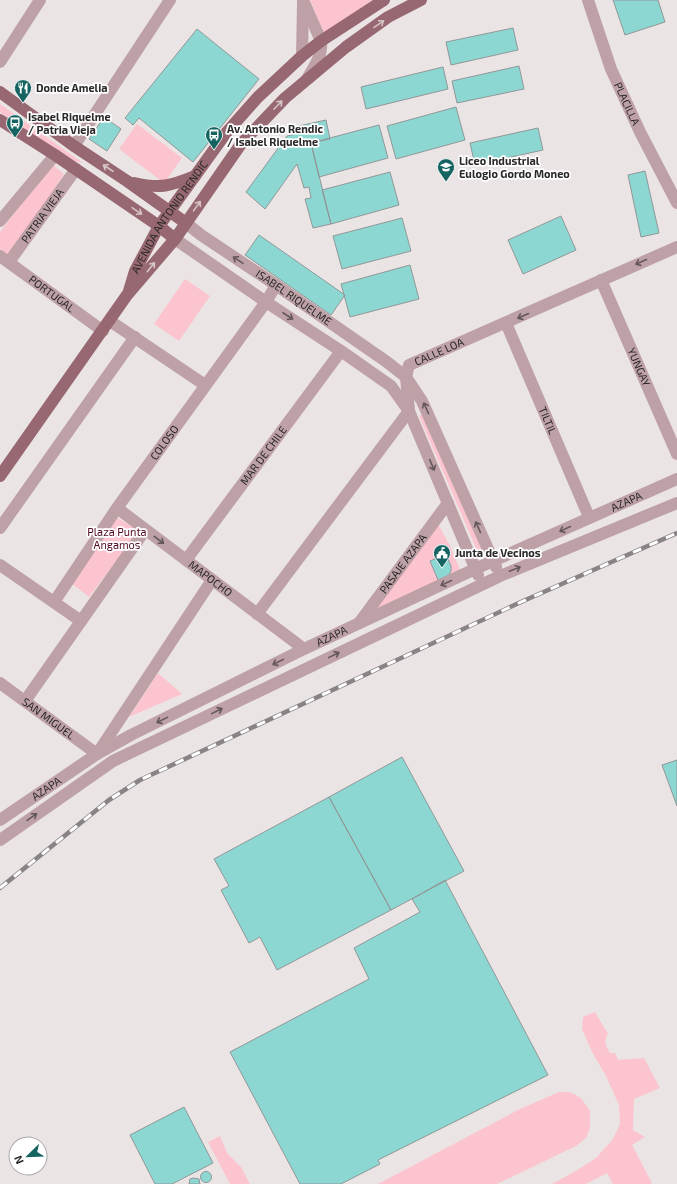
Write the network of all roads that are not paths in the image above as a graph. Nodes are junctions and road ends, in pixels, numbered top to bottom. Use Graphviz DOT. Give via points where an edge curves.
graph roads {
  1 [pos="40,0"];
  2 [pos="170,0"];
  3 [pos="303,0"];
  4 [pos="384,0"];
  5 [pos="421,0"];
  6 [pos="588,0"];
  7 [pos="321,41"];
  8 [pos="302,56"];
  9 [pos="0,62"];
  10 [pos="307,80"];
  11 [pos="0,92"];
  12 [pos="0,120"];
  13 [pos="74,146"];
  14 [pos="55,155"];
  15 [pos="76,169"];
  16 [pos="195,176"];
  17 [pos="128,181"];
  18 [pos="677,203"];
  19 [pos="170,212"];
  20 [pos="0,221"];
  21 [pos="186,223"];
  22 [pos="160,226"];
  23 [pos="175,238"];
  24 [pos="677,247"];
  25 [pos="5,259"];
  26 [pos="600,280"];
  27 [pos="276,285"];
  28 [pos="127,296"];
  29 [pos="266,302"];
  30 [pos="506,323"];
  31 [pos="106,326"];
  32 [pos="134,337"];
  33 [pos="341,351"];
  34 [pos="406,377"];
  35 [pos="205,385"];
  36 [pos="409,411"];
  37 [pos="677,454"];
  38 [pos="0,476"];
  39 [pos="677,479"];
  40 [pos="448,503"];
  41 [pos="677,503"];
  42 [pos="117,508"];
  43 [pos="589,518"];
  44 [pos="0,528"];
  45 [pos="145,530"];
  46 [pos="186,560"];
  47 [pos="493,561"];
  48 [pos="0,565"];
  49 [pos="476,569"];
  50 [pos="500,576"];
  51 [pos="212,580"];
  52 [pos="482,584"];
  53 [pos="54,602"];
  54 [pos="257,614"];
  55 [pos="82,621"];
  56 [pos="358,625"];
  57 [pos="304,650"];
  58 [pos="0,683"];
  59 [pos="25,701"];
  60 [pos="98,754"];
  61 [pos="0,820"];
  62 [pos="0,840"];
  1 -- 9 [label="street"];
  2 -- 13 [label="street"];
  3 -- 7 [label="street"];
  3 -- 8 [label="street"];
  4 -- 7 [label="main road, AVENIDA ANTONIO RENDIC"];
  10 -- 5 [label="main road, AVENIDA ANTONIO RENDIC, one-way" via="346,47 388,17"];
  6 -- 18 [label="street, PLACILLA" via="611,69"];
  7 -- 8 [label="main road, AVENIDA ANTONIO RENDIC"];
  7 -- 10 [label="street, AVENIDA ANTONIO RENDIC" via="320,56"];
  8 -- 16 [label="main road, AVENIDA ANTONIO RENDIC" via="258,96 226,133"];
  21 -- 10 [label="main road, AVENIDA ANTONIO RENDIC, one-way" via="241,144 285,98"];
  11 -- 13 [label="main road, ISABEL RIQUELME"];
  12 -- 14 [label="main road, ISABEL RIQUELME"];
  17 -- 13 [label="main road, ISABEL RIQUELME, one-way"];
  14 -- 15 [label="main road, ISABEL RIQUELME"];
  14 -- 20 [label="street"];
  15 -- 22 [label="main road, ISABEL RIQUELME, one-way"];
  15 -- 25 [label="street, PATRIA VIEJA"];
  16 -- 17 [label="main road" via="172,186 149,186"];
  16 -- 19 [label="main road, AVENIDA ANTONIO RENDIC"];
  17 -- 19 [label="main road, ISABEL RIQUELME"];
  19 -- 21 [label="main road, ISABEL RIQUELME"];
  19 -- 22 [label="main road, AVENIDA ANTONIO RENDIC"];
  21 -- 23 [label="main road, AVENIDA ANTONIO RENDIC"];
  27 -- 21 [label="street, ISABEL RIQUELME, one-way"];
  22 -- 23 [label="main road, ISABEL RIQUELME"];
  22 -- 28 [label="main road, AVENIDA ANTONIO RENDIC" via="135,271"];
  28 -- 23 [label="main road, AVENIDA ANTONIO RENDIC, one-way"];
  23 -- 29 [label="street, ISABEL RIQUELME"];
  24 -- 26 [label="street, CALLE LOA, one-way"];
  25 -- 31 [label="street, PORTUGAL"];
  26 -- 30 [label="street, CALLE LOA, one-way"];
  26 -- 37 [label="street, YUNGAY"];
  27 -- 29 [label="street, COLOSO"];
  27 -- 34 [label="street, ISABEL RIQUELME"];
  28 -- 31 [label="main road, AVENIDA ANTONIO RENDIC"];
  29 -- 33 [label="street, ISABEL RIQUELME, one-way"];
  29 -- 35 [label="street, COLOSO"];
  30 -- 34 [label="street, CALLE LOA" via="409,365"];
  30 -- 43 [label="street, TILTIL"];
  31 -- 32 [label="street, PORTUGAL"];
  31 -- 38 [label="main road, AVENIDA ANTONIO RENDIC"];
  32 -- 35 [label="street, PORTUGAL"];
  32 -- 44 [label="street"];
  33 -- 36 [label="street, ISABEL RIQUELME" via="391,386"];
  33 -- 46 [label="street, MAR DE CHILE"];
  34 -- 36 [label="street, CALLE LOA"];
  47 -- 34 [label="street, ISABEL RIQUELME, one-way" via="422,401"];
  35 -- 42 [label="street, COLOSO"];
  36 -- 40 [label="street, ISABEL RIQUELME, one-way"];
  36 -- 54 [label="street"];
  39 -- 43 [label="street, AZAPA"];
  40 -- 49 [label="street, ISABEL RIQUELME"];
  40 -- 56 [label="street, PASAJE AZAPA"];
  50 -- 41 [label="street, AZAPA, one-way"];
  42 -- 45 [label="street, MAPOCHO"];
  42 -- 53 [label="street, COLOSO"];
  43 -- 47 [label="street, AZAPA, one-way"];
  45 -- 46 [label="street, MAPOCHO, one-way"];
  45 -- 55 [label="street"];
  46 -- 51 [label="street, MAPOCHO"];
  47 -- 49 [label="street, AZAPA"];
  47 -- 50 [label="street, ISABEL RIQUELME"];
  48 -- 53 [label="street"];
  49 -- 52 [label="street, ISABEL RIQUELME"];
  49 -- 56 [label="street, AZAPA, one-way"];
  50 -- 52 [label="street, AZAPA"];
  51 -- 54 [label="street, MAPOCHO"];
  51 -- 60 [label="street"];
  62 -- 52 [label="street, AZAPA, one-way" via="113,761"];
  53 -- 55 [label="street"];
  54 -- 57 [label="street, MAPOCHO"];
  55 -- 59 [label="street"];
  56 -- 57 [label="street, AZAPA"];
  57 -- 60 [label="street, AZAPA, one-way" via="131,735"];
  58 -- 59 [label="street, SAN MIGUEL"];
  59 -- 60 [label="street, SAN MIGUEL"];
  60 -- 61 [label="street, AZAPA"];
}
